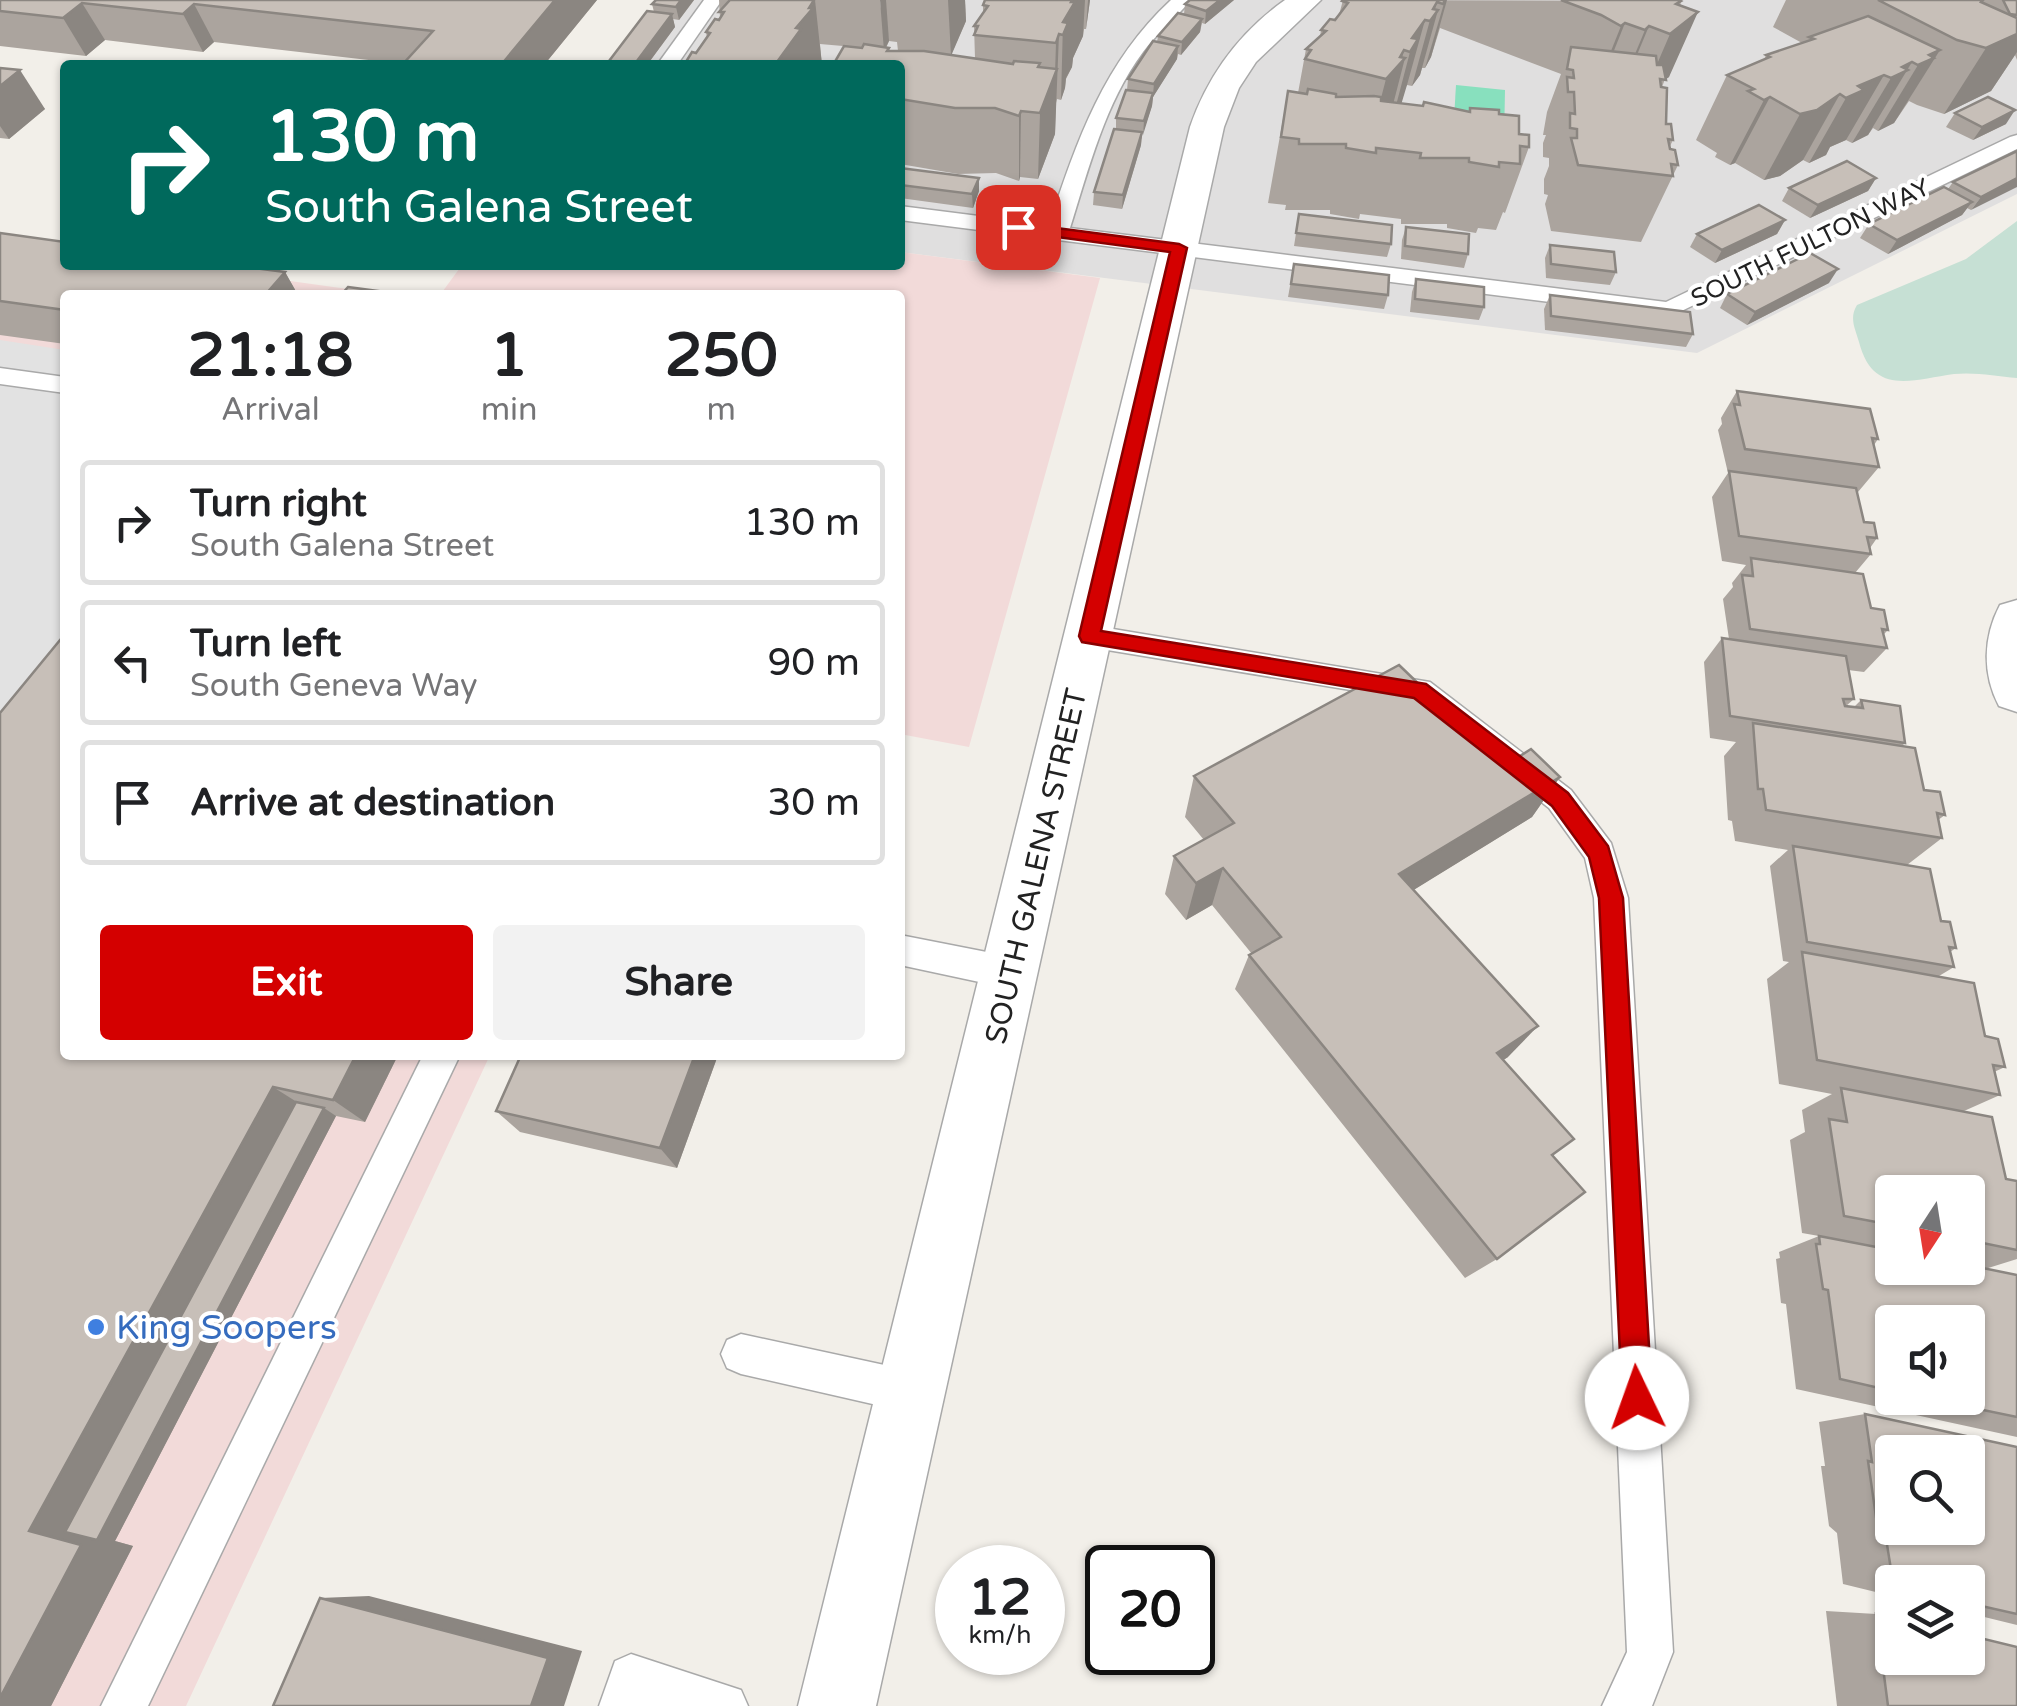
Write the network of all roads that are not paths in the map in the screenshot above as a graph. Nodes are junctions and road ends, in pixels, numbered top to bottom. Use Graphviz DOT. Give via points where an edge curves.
graph roads {
  1 [pos="713,0"];
  2 [pos="1182,0"];
  3 [pos="1304,0"];
  4 [pos="671,60"];
  5 [pos="2017,141"];
  6 [pos="905,213"];
  7 [pos="1058,232"];
  8 [pos="1179,248"];
  9 [pos="0,376"];
  10 [pos="60,385"];
  11 [pos="2017,618"];
  12 [pos="1089,636"];
  13 [pos="2017,692"];
  14 [pos="905,951"];
  15 [pos="1012,974"];
  16 [pos="440,1060"];
  17 [pos="741,1354"];
  18 [pos="912,1392"];
  19 [pos="124,1706"];
  20 [pos="622,1706"];
  21 [pos="725,1706"];
  22 [pos="836,1706"];
  23 [pos="1625,1706"];
  1 -- 4 [label="lane"];
  2 -- 7 [label="lane" via="1139,42 1105,94"];
  3 -- 8 [label="street, SOUTH GALENA STREET" via="1250,48 1218,94"];
  5 -- 8 [label="lane, SOUTH FULTON WAY" via="1669,310"];
  6 -- 7 [label="lane, SOUTH FULTON WAY"];
  7 -- 8 [label="lane, SOUTH FULTON WAY"];
  8 -- 12 [label="street, SOUTH GALENA STREET"];
  9 -- 10 [label="lane"];
  11 -- 13 [label="street" via="2010,651"];
  12 -- 15 [label="street, SOUTH GALENA STREET"];
  12 -- 23 [label="lane" via="1419,690 1560,799 1600,853 1611,898 1650,1652"];
  14 -- 15 [label="lane"];
  15 -- 18 [label="street, SOUTH GALENA STREET"];
  16 -- 19 [label="lane"];
  17 -- 18 [label="lane"];
  18 -- 22 [label="street, SOUTH GALENA STREET"];
  20 -- 21 [label="lane" via="631,1678"];
}
